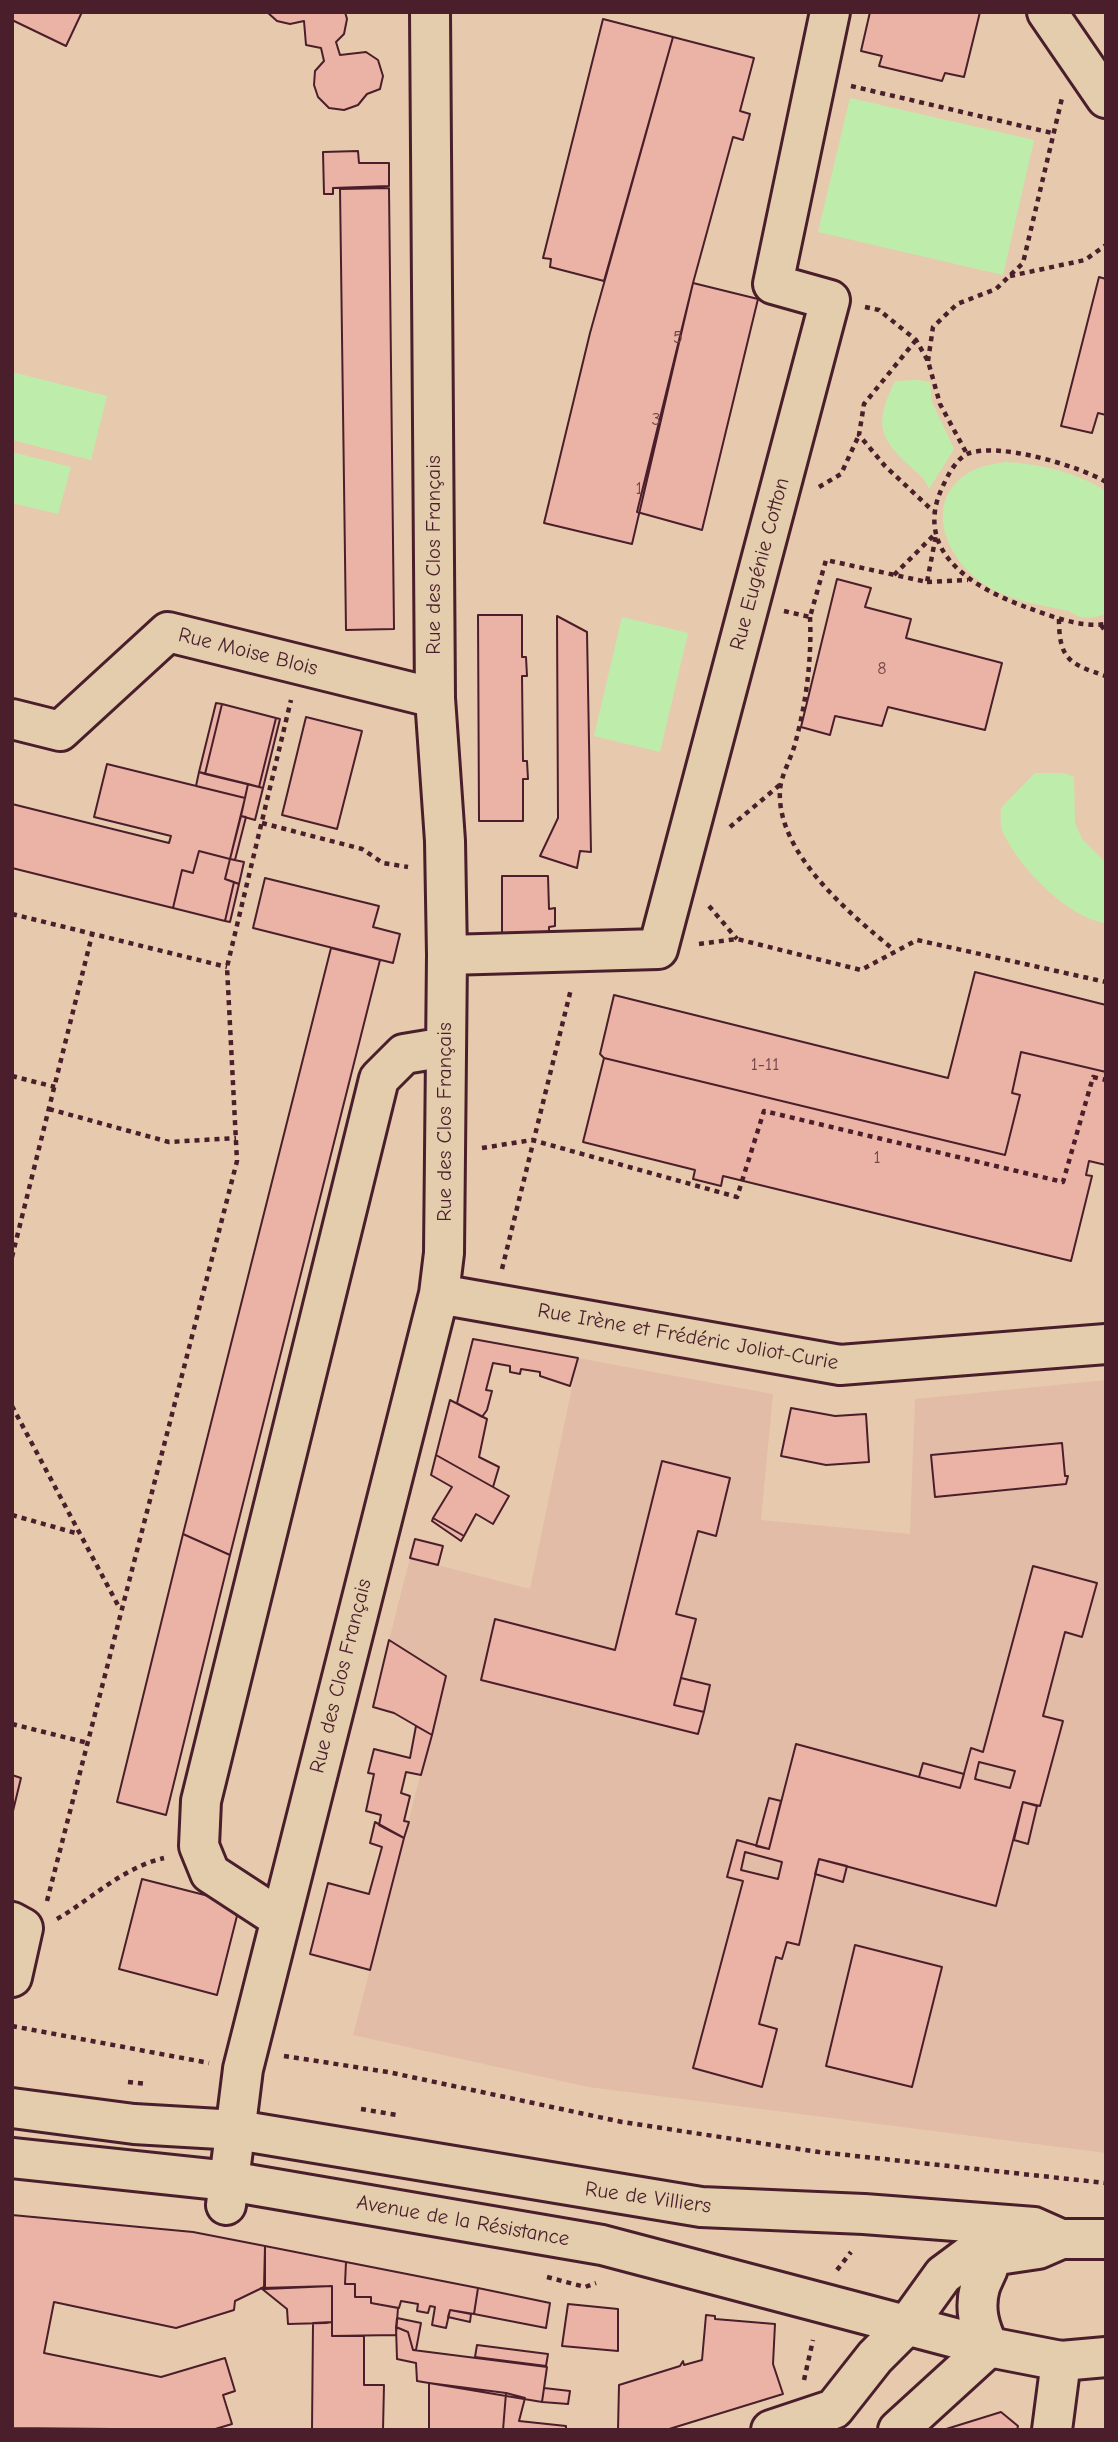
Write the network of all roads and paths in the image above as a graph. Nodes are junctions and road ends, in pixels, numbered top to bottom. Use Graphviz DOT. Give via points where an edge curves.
graph roads {
  1 [pos="430,12"];
  2 [pos="830,12"];
  3 [pos="1047,12"];
  4 [pos="1070,46"];
  5 [pos="816,78"];
  6 [pos="1106,98"];
  7 [pos="1052,133"];
  8 [pos="1106,244"];
  9 [pos="1009,276"];
  10 [pos="830,300"];
  11 [pos="916,340"];
  12 [pos="928,360"];
  13 [pos="967,454"];
  14 [pos="1106,482"];
  15 [pos="933,511"];
  16 [pos="936,533"];
  17 [pos="894,575"];
  18 [pos="969,580"];
  19 [pos="927,582"];
  20 [pos="750,603"];
  21 [pos="810,617"];
  22 [pos="1059,619"];
  23 [pos="1104,624"];
  24 [pos="1106,632"];
  25 [pos="299,665"];
  26 [pos="1106,676"];
  27 [pos="435,698"];
  28 [pos="12,719"];
  29 [pos="262,823"];
  30 [pos="445,873"];
  31 [pos="12,914"];
  32 [pos="92,935"];
  33 [pos="658,949"];
  34 [pos="894,950"];
  35 [pos="582,951"];
  36 [pos="447,956"];
  37 [pos="227,967"];
  38 [pos="1106,982"];
  39 [pos="446,1047"];
  40 [pos="12,1076"];
  41 [pos="1106,1080"];
  42 [pos="55,1087"];
  43 [pos="49,1109"];
  44 [pos="236,1138"];
  45 [pos="531,1140"];
  46 [pos="446,1153"];
  47 [pos="12,1257"];
  48 [pos="439,1294"];
  49 [pos="494,1304"];
  50 [pos="1106,1344"];
  51 [pos="12,1407"];
  52 [pos="12,1515"];
  53 [pos="80,1535"];
  54 [pos="120,1610"];
  55 [pos="12,1724"];
  56 [pos="88,1743"];
  57 [pos="205,1860"];
  58 [pos="279,1918"];
  59 [pos="18,1925"];
  60 [pos="12,1977"];
  61 [pos="12,2026"];
  62 [pos="243,2069"];
  63 [pos="12,2108"];
  64 [pos="237,2130"];
  65 [pos="12,2158"];
  66 [pos="1106,2183"];
  67 [pos="227,2193"];
  68 [pos="1061,2239"];
  69 [pos="1106,2239"];
  70 [pos="991,2256"];
  71 [pos="907,2325"];
  72 [pos="815,2334"];
  73 [pos="989,2347"];
  74 [pos="1106,2357"];
  75 [pos="1061,2361"];
  76 [pos="803,2389"];
  77 [pos="771,2430"];
  78 [pos="898,2430"];
  79 [pos="1052,2430"];
  1 -- 27 [label="street, Rue des Clos Français"];
  2 -- 5 [label="street"];
  3 -- 4 [label="street"];
  4 -- 6 [label="street"];
  4 -- 7 [label="path"];
  5 -- 7 [label="path"];
  5 -- 10 [label="street" via="774,284"];
  7 -- 9 [label="path" via="1023,263"];
  8 -- 9 [label="path" via="1085,260"];
  9 -- 12 [label="path" via="996,289 957,303 933,327"];
  10 -- 11 [label="path" via="880,310"];
  10 -- 20 [label="street, Rue Eugénie Cotton"];
  11 -- 12 [label="path"];
  11 -- 15 [label="path" via="864,404 859,435"];
  12 -- 13 [label="path" via="940,404"];
  13 -- 14 [label="path" via="1001,450 1092,474"];
  13 -- 15 [label="path" via="952,469"];
  15 -- 16 [label="path"];
  16 -- 17 [label="path"];
  16 -- 18 [label="path" via="944,556"];
  16 -- 19 [label="path"];
  17 -- 19 [label="path"];
  17 -- 21 [label="path" via="826,560"];
  18 -- 19 [label="path"];
  18 -- 22 [label="path" via="988,593"];
  20 -- 21 [label="path"];
  20 -- 33 [label="street, Rue Eugénie Cotton"];
  21 -- 34 [label="path" via="812,650 796,743 780,791 790,842 842,907"];
  22 -- 23 [label="path"];
  22 -- 26 [label="path" via="1059,645 1065,656"];
  23 -- 24 [label="path"];
  25 -- 27 [label="street, Rue Moise Blois"];
  25 -- 28 [label="street, Rue Moise Blois" via="168,632 60,731"];
  25 -- 29 [label="path"];
  27 -- 30 [label="street, Rue des Clos Français"];
  29 -- 30 [label="path" via="362,849 383,863"];
  29 -- 37 [label="path"];
  30 -- 36 [label="street, Rue des Clos Français"];
  31 -- 32 [label="path"];
  32 -- 37 [label="path"];
  32 -- 42 [label="path"];
  33 -- 34 [label="path" via="737,939 861,970"];
  33 -- 35 [label="street"];
  34 -- 38 [label="path" via="917,940"];
  35 -- 36 [label="street"];
  35 -- 45 [label="path"];
  36 -- 39 [label="street, Rue des Clos Français"];
  37 -- 44 [label="path"];
  39 -- 46 [label="street, Rue des Clos Français"];
  39 -- 57 [label="street" via="404,1054 379,1079 371,1105 201,1801 199,1846"];
  40 -- 42 [label="path"];
  41 -- 45 [label="path" via="1093,1077 1063,1182 764,1111 737,1197"];
  42 -- 43 [label="path"];
  43 -- 44 [label="path" via="169,1142"];
  43 -- 47 [label="path"];
  44 -- 54 [label="path" via="237,1161"];
  45 -- 46 [label="path"];
  45 -- 49 [label="path"];
  46 -- 48 [label="street, Rue des Clos Français"];
  48 -- 49 [label="street, Rue Irène et Frédéric Joliot-Curie"];
  48 -- 58 [label="street, Rue des Clos Français"];
  49 -- 50 [label="street, Rue Irène et Frédéric Joliot-Curie" via="840,1365"];
  51 -- 53 [label="path"];
  52 -- 53 [label="path"];
  53 -- 54 [label="path"];
  54 -- 56 [label="path"];
  55 -- 56 [label="path"];
  56 -- 59 [label="path" via="50,1897"];
  57 -- 58 [label="street" via="210,1873"];
  57 -- 59 [label="path" via="182,1854 150,1861 106,1884 52,1923"];
  58 -- 62 [label="street, Rue des Clos Français"];
  59 -- 60 [label="street"];
  61 -- 62 [label="path"];
  62 -- 64 [label="street, Rue des Clos Français"];
  62 -- 66 [label="path" via="277,2077 284,2056 388,2072 622,2122 819,2152"];
  63 -- 64 [label="street" via="134,2124"];
  64 -- 67 [label="street, Rue des Clos Français"];
  64 -- 68 [label="street, Rue de Villiers" via="701,2207 1034,2227"];
  65 -- 67 [label="street, Avenue de la Résistance"];
  67 -- 71 [label="street, Avenue de la Résistance" via="602,2245"];
  68 -- 69 [label="street"];
  68 -- 70 [label="street" via="1038,2249"];
  70 -- 71 [label="street" via="974,2252 957,2263"];
  70 -- 73 [label="street" via="977,2310"];
  71 -- 73 [label="street, Avenue de la Résistance"];
  71 -- 77 [label="street" via="834,2409"];
  72 -- 76 [label="path"];
  73 -- 75 [label="street, Avenue de la Résistance"];
  73 -- 78 [label="street"];
  74 -- 75 [label="street, Avenue de la Résistance"];
  75 -- 79 [label="street"];
}
